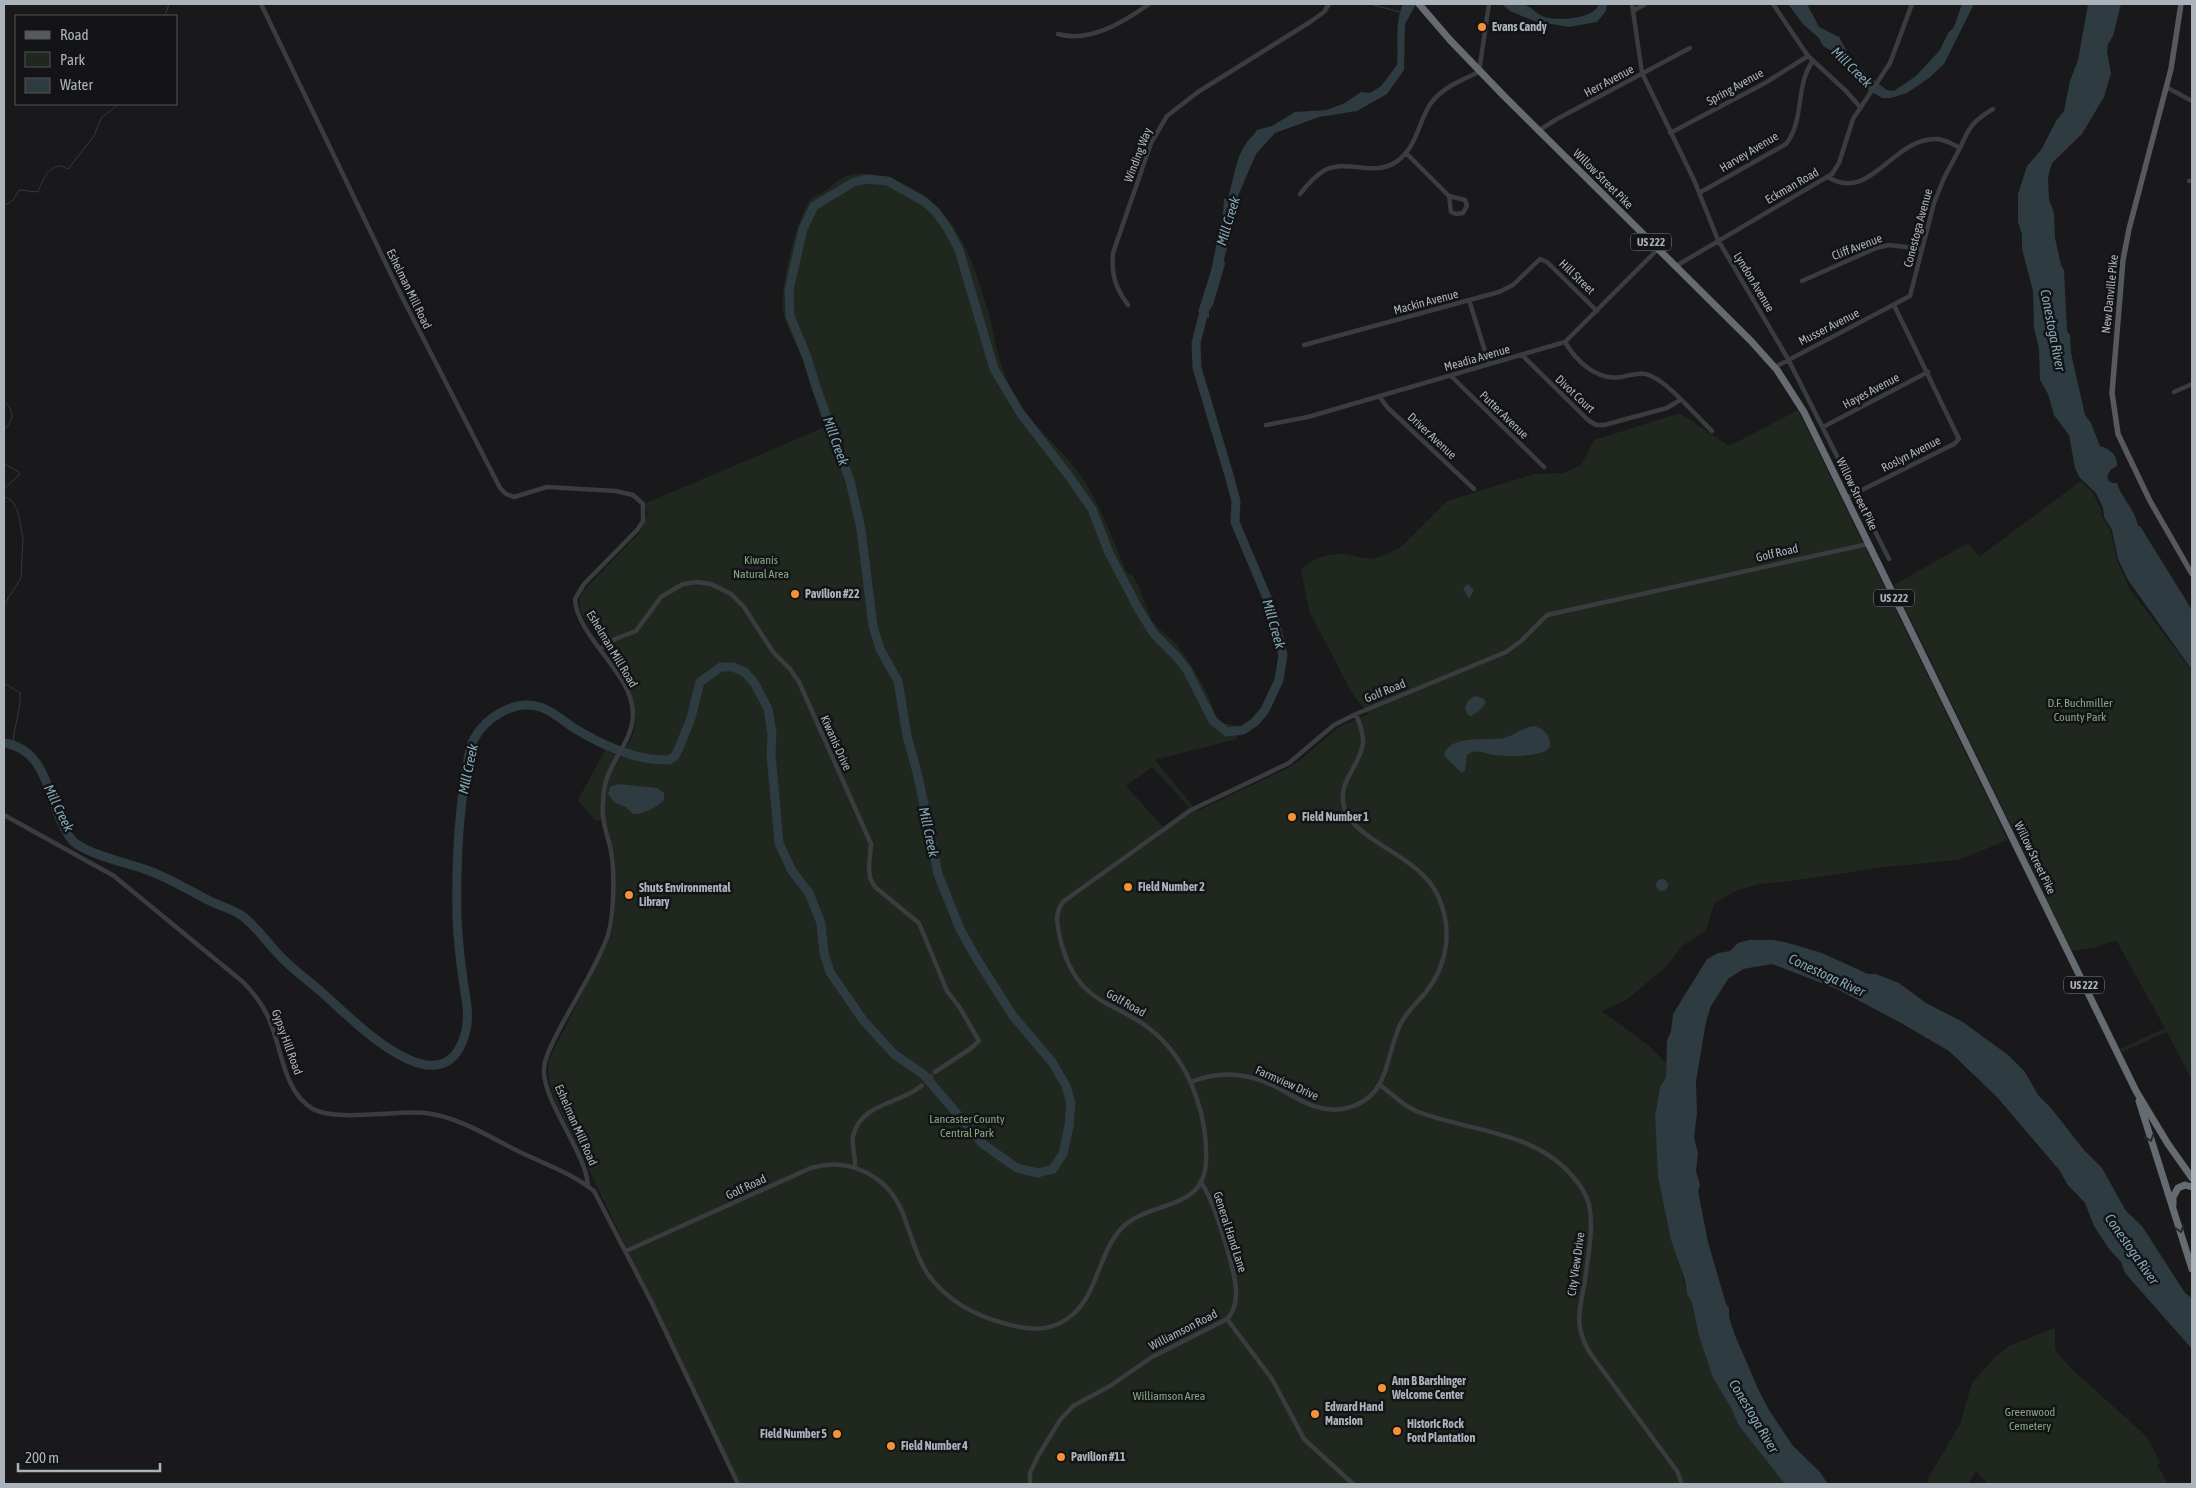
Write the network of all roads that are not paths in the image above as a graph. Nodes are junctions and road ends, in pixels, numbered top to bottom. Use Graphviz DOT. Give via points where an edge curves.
graph roads {
  1 [pos="261,4"];
  2 [pos="1149,4"];
  3 [pos="1328,4"];
  4 [pos="1632,4"];
  5 [pos="1645,4"];
  6 [pos="1773,4"];
  7 [pos="1912,4"];
  8 [pos="2181,4"];
  9 [pos="1489,5"];
  10 [pos="1421,7"];
  11 [pos="1634,11"];
  12 [pos="1058,34"];
  13 [pos="1690,48"];
  14 [pos="1808,56"];
  15 [pos="1813,61"];
  16 [pos="1480,72"];
  17 [pos="1643,74"];
  18 [pos="2166,87"];
  19 [pos="2192,101"];
  20 [pos="1860,107"];
  21 [pos="1993,109"];
  22 [pos="1538,131"];
  23 [pos="1670,133"];
  24 [pos="1960,148"];
  25 [pos="1406,153"];
  26 [pos="1828,177"];
  27 [pos="1699,193"];
  28 [pos="1300,194"];
  29 [pos="1449,196"];
  30 [pos="1718,240"];
  31 [pos="1658,249"];
  32 [pos="1922,249"];
  33 [pos="1542,259"];
  34 [pos="1676,266"];
  35 [pos="1802,281"];
  36 [pos="1469,300"];
  37 [pos="1128,304"];
  38 [pos="1894,305"];
  39 [pos="1597,311"];
  40 [pos="1565,342"];
  41 [pos="1304,344"];
  42 [pos="1522,355"];
  43 [pos="1788,359"];
  44 [pos="1489,364"];
  45 [pos="1775,367"];
  46 [pos="1928,372"];
  47 [pos="1451,376"];
  48 [pos="2192,384"];
  49 [pos="2174,392"];
  50 [pos="1379,396"];
  51 [pos="1680,400"];
  52 [pos="1266,425"];
  53 [pos="1823,427"];
  54 [pos="1712,431"];
  55 [pos="1544,468"];
  56 [pos="1474,489"];
  57 [pos="1856,494"];
  58 [pos="1846,498"];
  59 [pos="1868,544"];
  60 [pos="1889,559"];
  61 [pos="2192,574"];
  62 [pos="600,649"];
  63 [pos="1356,714"];
  64 [pos="4,815"];
  65 [pos="935,1072"];
  66 [pos="1191,1082"];
  67 [pos="1380,1085"];
  68 [pos="920,1087"];
  69 [pos="2136,1091"];
  70 [pos="854,1167"];
  71 [pos="2192,1178"];
  72 [pos="1200,1182"];
  73 [pos="588,1186"];
  74 [pos="2192,1187"];
  75 [pos="2173,1208"];
  76 [pos="626,1251"];
  77 [pos="2192,1269"];
  78 [pos="1227,1319"];
  79 [pos="738,1484"];
  80 [pos="1030,1484"];
  81 [pos="1354,1484"];
  82 [pos="1682,1484"];
  1 -- 62 [label="street, Eshelman Mill Road" via="401,295 500,488 514,497 547,487 616,491 633,495 643,504 643,521 638,529 584,584 575,599 579,615"];
  2 -- 12 [label="street" via="1112,27 1073,36"];
  3 -- 37 [label="street, Winding Way" via="1324,12 1310,22 1183,102 1162,123 1151,143 1113,253 1116,288"];
  4 -- 11 [label="street, Lyndon Avenue"];
  5 -- 11 [label="street"];
  6 -- 14 [label="street"];
  7 -- 20 [label="street, Eckman Road" via="1890,63"];
  8 -- 18 [label="main road, New Danville Pike"];
  9 -- 16 [label="street"];
  10 -- 16 [label="highway, Willow Street Pike / US 222"];
  11 -- 17 [label="street, Lyndon Avenue"];
  13 -- 17 [label="street, Herr Avenue"];
  14 -- 15 [label="street"];
  14 -- 23 [label="street, Spring Avenue" via="1765,83"];
  15 -- 20 [label="street"];
  15 -- 27 [label="street, Harvey Avenue" via="1806,71 1792,135 1786,144"];
  16 -- 22 [label="highway, Willow Street Pike / US 222"];
  16 -- 25 [label="street" via="1450,86 1437,97"];
  17 -- 22 [label="street, Herr Avenue"];
  17 -- 23 [label="street, Lyndon Avenue"];
  18 -- 19 [label="street"];
  18 -- 61 [label="main road, New Danville Pike" via="2123,260 2112,394 2122,441 2150,501"];
  20 -- 26 [label="street, Eckman Road" via="1851,123 1840,163"];
  21 -- 24 [label="street, Conestoga Avenue" via="1968,128"];
  22 -- 31 [label="highway, Willow Street Pike / US 222"];
  23 -- 27 [label="street, Lyndon Avenue"];
  24 -- 26 [label="street" via="1943,140 1930,140 1903,149 1863,180 1845,184"];
  24 -- 32 [label="street, Conestoga Avenue" via="1938,189"];
  25 -- 28 [label="street" via="1382,168 1368,170 1341,166 1326,170"];
  25 -- 29 [label="street"];
  26 -- 30 [label="street, Eckman Road"];
  27 -- 30 [label="street, Lyndon Avenue"];
  29 -- 29 [label="street" via="1451,212 1463,213 1467,206 1465,200"];
  30 -- 34 [label="street, Eckman Road"];
  30 -- 43 [label="street, Lyndon Avenue"];
  31 -- 34 [label="highway, Willow Street Pike / US 222"];
  31 -- 39 [label="street, Meadia Avenue"];
  32 -- 35 [label="street, Cliff Avenue" via="1889,245 1876,248"];
  32 -- 38 [label="street, Conestoga Avenue" via="1912,293"];
  33 -- 36 [label="street, Mackin Avenue" via="1509,288"];
  33 -- 39 [label="street, Hill Street"];
  34 -- 45 [label="highway, Willow Street Pike / US 222"];
  36 -- 41 [label="street, Mackin Avenue"];
  36 -- 44 [label="street"];
  38 -- 43 [label="street, Musser Avenue"];
  38 -- 46 [label="street"];
  39 -- 40 [label="street, Meadia Avenue"];
  40 -- 42 [label="street, Meadia Avenue"];
  40 -- 51 [label="street" via="1584,365 1596,373 1616,378 1647,374"];
  42 -- 44 [label="street, Meadia Avenue"];
  42 -- 51 [label="street, Divot Court" via="1596,425 1667,408"];
  43 -- 45 [label="street, Musser Avenue"];
  43 -- 53 [label="street, Lyndon Avenue"];
  44 -- 47 [label="street, Meadia Avenue"];
  45 -- 58 [label="highway, Willow Street Pike / US 222" via="1804,412"];
  46 -- 53 [label="street, Hayes Avenue"];
  46 -- 57 [label="street, Roslyn Avenue" via="1958,441"];
  47 -- 50 [label="street, Meadia Avenue"];
  47 -- 55 [label="street, Putter Avenue"];
  48 -- 49 [label="street"];
  50 -- 52 [label="street, Meadia Avenue" via="1308,417"];
  50 -- 56 [label="street, Driver Avenue"];
  51 -- 54 [label="street"];
  53 -- 57 [label="street, Lyndon Avenue"];
  57 -- 58 [label="street, Roslyn Avenue"];
  57 -- 60 [label="street, Lyndon Avenue"];
  58 -- 59 [label="highway, Willow Street Pike / US 222"];
  59 -- 63 [label="street, Golf Road" via="1551,614 1542,618 1521,642 1506,652"];
  59 -- 69 [label="highway, Willow Street Pike / US 222"];
  62 -- 65 [label="street, Kiwanis Drive" via="636,631 661,598 683,584 711,584 736,598 749,614 765,642 799,682 871,844 870,878 875,887 920,923 947,991 979,1041"];
  62 -- 73 [label="street, Eshelman Mill Road" via="621,680 632,703 633,714 628,739 606,781 602,805 612,856 611,926 544,1066 547,1086 586,1173"];
  63 -- 66 [label="street, Golf Road" via="1334,725 1289,763 1191,810 1078,890 1058,908 1056,917 1066,958 1083,987 1100,1002 1134,1018 1157,1035"];
  63 -- 67 [label="street, Farmview Drive" via="1363,742 1345,783 1345,809 1360,830 1426,877 1441,903 1447,928 1446,951 1441,967 1429,988 1404,1017"];
  64 -- 73 [label="street, Gypsy Hill Road" via="114,876 243,982 268,1016 296,1092 313,1108 337,1114 407,1112 439,1116"];
  66 -- 67 [label="street, Farmview Drive" via="1220,1074 1251,1077 1312,1106 1333,1110 1360,1102"];
  66 -- 72 [label="street, Golf Road" via="1205,1146 1206,1163"];
  67 -- 82 [label="street, City View Drive" via="1421,1113 1495,1132 1537,1148 1563,1166 1580,1186 1589,1205 1591,1228 1578,1315 1579,1331 1590,1353 1677,1471"];
  68 -- 70 [label="street" via="874,1109 862,1119 853,1139"];
  69 -- 71 [label="highway, Willow Street Pike / US 222"];
  69 -- 75 [label="highway, Willow Street Pike / US 222, one-way"];
  70 -- 72 [label="street, Golf Road" via="871,1175 893,1194 916,1254 943,1291 977,1314 1031,1329 1059,1324 1078,1309 1091,1290 1113,1240 1125,1225 1146,1212 1184,1199"];
  70 -- 76 [label="street, Golf Road" via="827,1164 812,1168"];
  72 -- 78 [label="street, General Hand Lane" via="1208,1194 1235,1282 1235,1305"];
  73 -- 76 [label="street, Eshelman Mill Road" via="597,1196"];
  74 -- 75 [label="highway" via="2178,1188 2173,1197"];
  75 -- 77 [label="highway, Willow Street Pike / US 222, one-way"];
  76 -- 79 [label="street, Eshelman Mill Road"];
  78 -- 80 [label="street, Williamson Road" via="1152,1357 1110,1386 1073,1406 1060,1420 1038,1456 1030,1473"];
  78 -- 81 [label="street, Williamson Road" via="1272,1378 1304,1439"];
}
